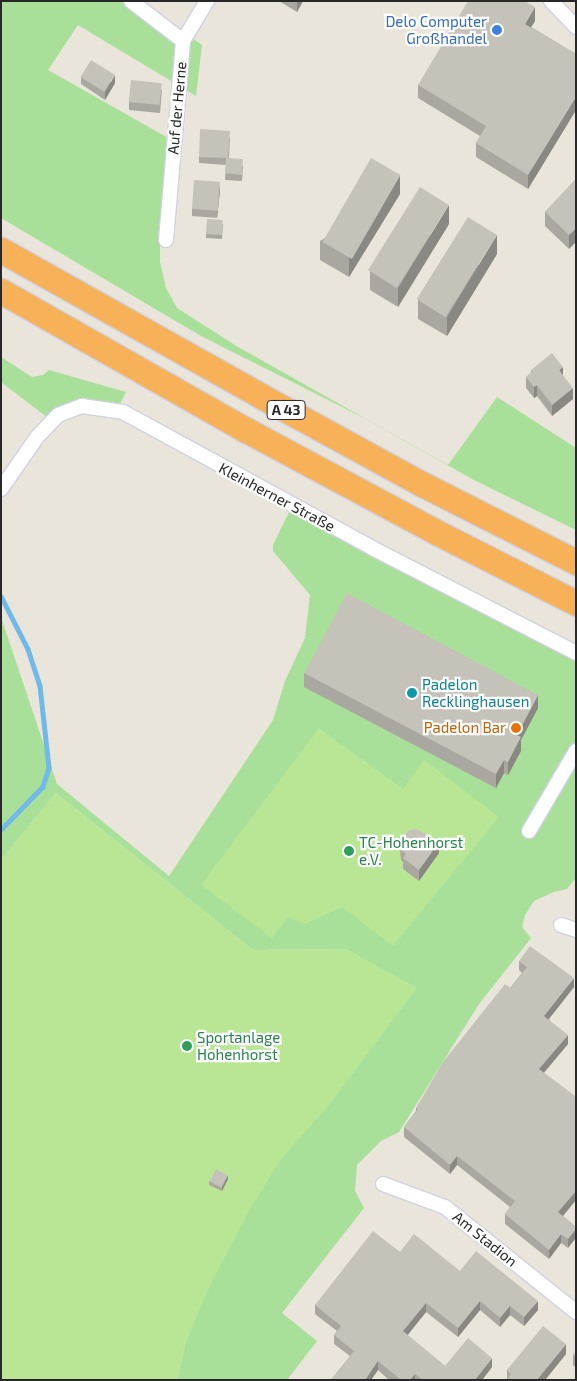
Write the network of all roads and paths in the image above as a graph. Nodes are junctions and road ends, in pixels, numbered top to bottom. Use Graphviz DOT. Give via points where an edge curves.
graph roads {
  1 [pos="131,1"];
  2 [pos="207,1"];
  3 [pos="551,1"];
  4 [pos="576,27"];
  5 [pos="183,41"];
  6 [pos="166,240"];
  7 [pos="1,250"];
  8 [pos="1,291"];
  9 [pos="1,488"];
  10 [pos="576,562"];
  11 [pos="576,603"];
  12 [pos="576,653"];
  13 [pos="576,751"];
  14 [pos="529,831"];
  15 [pos="561,925"];
  16 [pos="576,930"];
  17 [pos="383,1184"];
  18 [pos="576,1312"];
  1 -- 5 [label="street, Auf der Herne"];
  2 -- 5 [label="street"];
  3 -- 4 [label="street"];
  5 -- 6 [label="street, Auf der Herne"];
  7 -- 10 [label="highway, A 43" via="422,484"];
  8 -- 11 [label="highway, A 43" via="246,430"];
  9 -- 12 [label="street, Kleinherner Straße" via="36,437 58,415 82,406 123,412 374,549"];
  13 -- 14 [label="street"];
  15 -- 16 [label="street"];
  17 -- 18 [label="street, Am Stadion" via="445,1207"];
}
